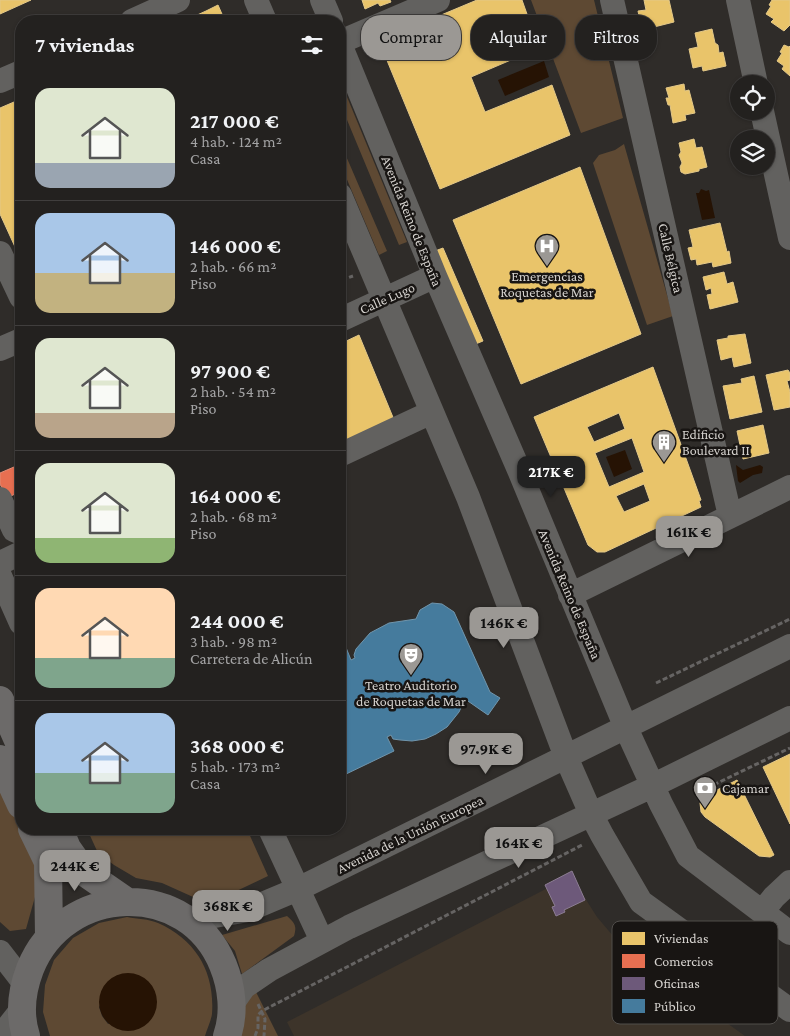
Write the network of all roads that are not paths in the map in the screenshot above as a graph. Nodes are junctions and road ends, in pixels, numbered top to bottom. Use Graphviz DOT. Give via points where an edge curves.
graph roads {
  1 [pos="178,0"];
  2 [pos="256,0"];
  3 [pos="322,0"];
  4 [pos="438,0"];
  5 [pos="612,0"];
  6 [pos="738,0"];
  7 [pos="145,15"];
  8 [pos="262,15"];
  9 [pos="328,15"];
  10 [pos="346,40"];
  11 [pos="346,58"];
  12 [pos="15,75"];
  13 [pos="754,75"];
  14 [pos="0,82"];
  15 [pos="764,120"];
  16 [pos="346,209"];
  17 [pos="790,238"];
  18 [pos="0,253"];
  19 [pos="435,276"];
  20 [pos="15,285"];
  21 [pos="384,300"];
  22 [pos="346,317"];
  23 [pos="15,343"];
  24 [pos="0,349"];
  25 [pos="432,412"];
  26 [pos="346,452"];
  27 [pos="790,486"];
  28 [pos="0,499"];
  29 [pos="730,516"];
  30 [pos="15,530"];
  31 [pos="15,556"];
  32 [pos="0,563"];
  33 [pos="0,576"];
  34 [pos="570,594"];
  35 [pos="15,609"];
  36 [pos="790,646"];
  37 [pos="0,700"];
  38 [pos="790,718"];
  39 [pos="626,728"];
  40 [pos="15,734"];
  41 [pos="566,757"];
  42 [pos="0,759"];
  43 [pos="652,786"];
  44 [pos="15,792"];
  45 [pos="591,814"];
  46 [pos="35,835"];
  47 [pos="62,835"];
  48 [pos="273,835"];
  49 [pos="790,882"];
  50 [pos="298,889"];
  51 [pos="126,901"];
  52 [pos="762,912"];
  53 [pos="184,918"];
  54 [pos="667,921"];
  55 [pos="774,921"];
  56 [pos="778,924"];
  57 [pos="790,933"];
  58 [pos="322,941"];
  59 [pos="42,945"];
  60 [pos="0,952"];
  61 [pos="240,994"];
  62 [pos="23,996"];
  63 [pos="778,1001"];
  64 [pos="790,1010"];
  65 [pos="1,1036"];
  66 [pos="26,1036"];
  67 [pos="227,1036"];
  1 -- 7 [label="street"];
  2 -- 8 [label="street"];
  3 -- 9 [label="street"];
  4 -- 10 [label="street"];
  5 -- 29 [label="street, Calle Bélgica"];
  6 -- 13 [label="street"];
  11 -- 19 [label="street, Avenida Reino de España"];
  12 -- 14 [label="street"];
  15 -- 17 [label="street"];
  16 -- 21 [label="street"];
  18 -- 20 [label="street"];
  19 -- 21 [label="street, Calle Lugo"];
  19 -- 34 [label="street, Avenida Reino de España"];
  21 -- 22 [label="street, Calle Lugo"];
  21 -- 25 [label="street"];
  23 -- 24 [label="street"];
  25 -- 26 [label="street"];
  25 -- 41 [label="street" via="468,496"];
  27 -- 29 [label="street"];
  28 -- 30 [label="street"];
  29 -- 34 [label="street"];
  31 -- 32 [label="street"];
  33 -- 35 [label="street"];
  34 -- 39 [label="street, Avenida Reino de España"];
  36 -- 39 [label="street, Avenida de la Unión Europea"];
  37 -- 40 [label="main road"];
  38 -- 43 [label="street"];
  39 -- 41 [label="street, Avenida de la Unión Europea"];
  39 -- 43 [label="street, Avenida Reino de España"];
  41 -- 45 [label="street"];
  41 -- 50 [label="street, Avenida de la Unión Europea"];
  42 -- 44 [label="main road"];
  43 -- 45 [label="street"];
  43 -- 52 [label="street, Avenida Reino de España" via="688,856"];
  45 -- 54 [label="street" via="641,902"];
  45 -- 58 [label="street"];
  46 -- 59 [label="main road" via="48,862"];
  47 -- 51 [label="main road" via="84,872"];
  48 -- 50 [label="street"];
  49 -- 52 [label="street"];
  50 -- 53 [label="street, Avenida de la Unión Europea" via="248,910"];
  50 -- 58 [label="street"];
  51 -- 53 [label="main road" via="146,903"];
  51 -- 59 [label="main road" via="98,906 71,918"];
  52 -- 55 [label="street, Avenida Reino de España"];
  53 -- 61 [label="main road" via="204,934"];
  56 -- 57 [label="street, Avenida Reino de España"];
  58 -- 61 [label="street" via="270,970"];
  59 -- 60 [label="street"];
  59 -- 62 [label="main road"];
  60 -- 62 [label="street"];
  61 -- 67 [label="main road"];
  62 -- 65 [label="street"];
  62 -- 66 [label="main road"];
  63 -- 64 [label="street"];
}
